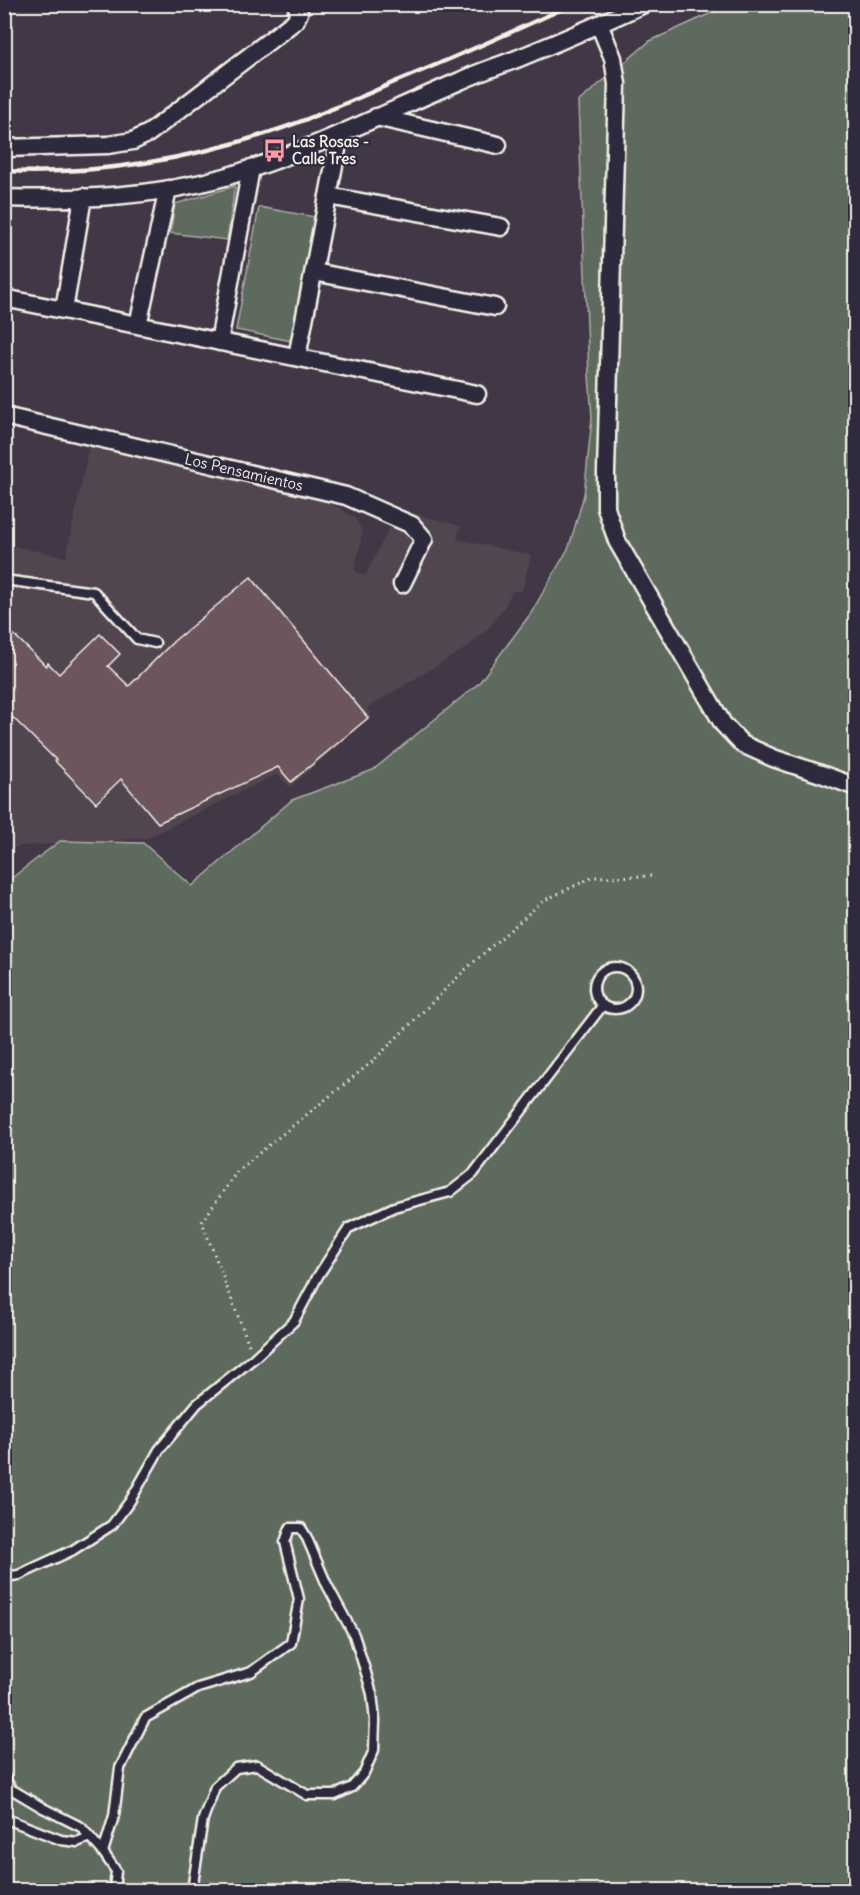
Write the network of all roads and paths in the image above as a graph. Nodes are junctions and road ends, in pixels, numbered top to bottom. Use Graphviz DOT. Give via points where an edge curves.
graph roads {
  1 [pos="296,4"];
  2 [pos="644,4"];
  3 [pos="599,24"];
  4 [pos="376,117"];
  5 [pos="340,134"];
  6 [pos="498,144"];
  7 [pos="4,148"];
  8 [pos="251,168"];
  9 [pos="168,189"];
  10 [pos="328,196"];
  11 [pos="83,197"];
  12 [pos="5,203"];
  13 [pos="501,227"];
  14 [pos="314,272"];
  15 [pos="4,298"];
  16 [pos="495,307"];
  17 [pos="64,310"];
  18 [pos="138,325"];
  19 [pos="219,342"];
  20 [pos="297,357"];
  21 [pos="477,394"];
  22 [pos="4,416"];
  23 [pos="4,580"];
  24 [pos="402,584"];
  25 [pos="154,643"];
  26 [pos="855,787"];
  27 [pos="653,876"];
  28 [pos="603,1005"];
  29 [pos="254,1358"];
  30 [pos="4,1577"];
  31 [pos="4,1776"];
  32 [pos="4,1818"];
  33 [pos="90,1837"];
  34 [pos="103,1852"];
  35 [pos="114,1890"];
  36 [pos="192,1890"];
  1 -- 7 [label="street" via="299,13 295,21 149,133 133,141"];
  2 -- 3 [label="street"];
  3 -- 4 [label="street"];
  3 -- 26 [label="street" via="613,58 617,84 606,472 606,508 617,541 723,724 742,744"];
  4 -- 5 [label="street"];
  4 -- 6 [label="street"];
  5 -- 8 [label="street"];
  5 -- 10 [label="street"];
  8 -- 9 [label="street"];
  8 -- 19 [label="street"];
  9 -- 11 [label="street"];
  9 -- 18 [label="street"];
  10 -- 13 [label="street"];
  10 -- 14 [label="street"];
  11 -- 12 [label="street"];
  11 -- 17 [label="street"];
  14 -- 16 [label="street"];
  14 -- 20 [label="street"];
  15 -- 17 [label="street"];
  17 -- 18 [label="street"];
  18 -- 19 [label="street"];
  19 -- 20 [label="street"];
  20 -- 21 [label="street"];
  22 -- 24 [label="street, Los Pensamientos" via="346,496 412,525 424,539"];
  23 -- 25 [label="lane" via="94,592 137,639"];
  27 -- 29 [label="path" via="593,877 543,901 467,968 372,1062 238,1170 202,1222"];
  28 -- 28 [label="lane" via="617,1009 634,997 634,978 626,969 613,966 599,974 594,991"];
  28 -- 29 [label="lane" via="473,1174 450,1192 393,1207 349,1228 294,1321"];
  29 -- 30 [label="lane" via="197,1404 159,1450 112,1525 73,1550 19,1575"];
  31 -- 33 [label="lane" via="12,1789 81,1827"];
  32 -- 33 [label="lane" via="61,1840 77,1842"];
  33 -- 34 [label="lane"];
  34 -- 35 [label="lane" via="116,1871"];
  34 -- 36 [label="lane" via="114,1816 120,1768 145,1718 198,1688 251,1672 291,1643 299,1599 285,1542 290,1528 301,1528 354,1635 372,1694 374,1750 364,1773 352,1787 335,1795 307,1795 257,1765 237,1768 215,1787 204,1820"];
}
